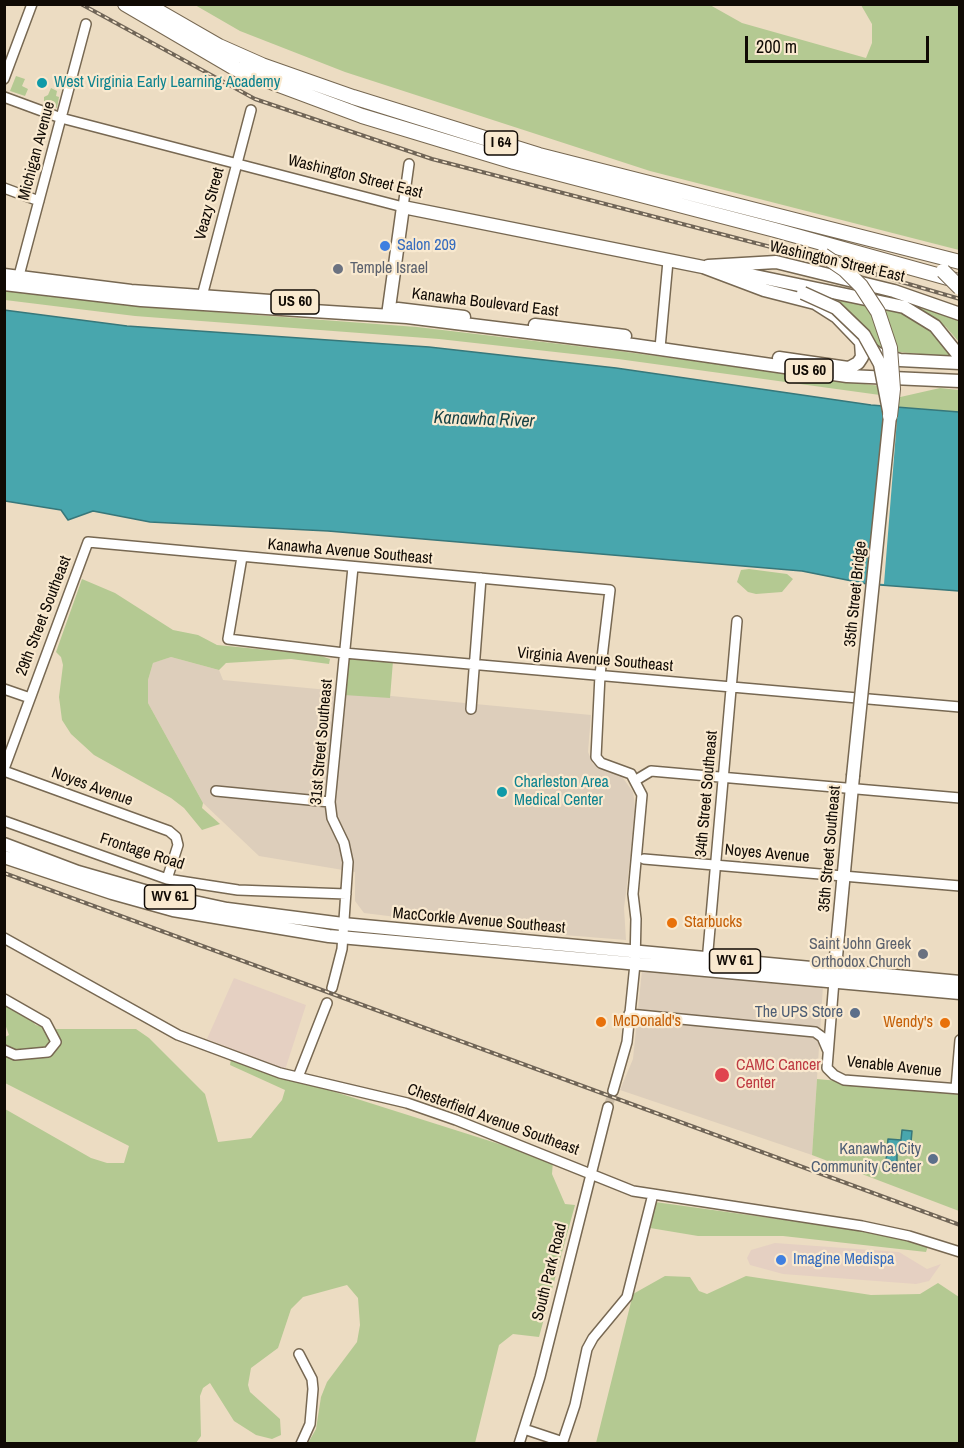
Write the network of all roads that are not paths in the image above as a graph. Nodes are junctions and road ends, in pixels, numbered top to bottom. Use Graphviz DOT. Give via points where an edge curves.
graph roads {
  1 [pos="32,4"];
  2 [pos="125,4"];
  3 [pos="146,4"];
  4 [pos="86,24"];
  5 [pos="4,79"];
  6 [pos="4,98"];
  7 [pos="251,110"];
  8 [pos="61,118"];
  9 [pos="237,164"];
  10 [pos="409,164"];
  11 [pos="4,188"];
  12 [pos="39,201"];
  13 [pos="403,207"];
  14 [pos="722,218"];
  15 [pos="871,238"];
  16 [pos="668,261"];
  17 [pos="960,262"];
  18 [pos="704,267"];
  19 [pos="4,275"];
  20 [pos="738,278"];
  21 [pos="960,281"];
  22 [pos="13,282"];
  23 [pos="960,288"];
  24 [pos="200,301"];
  25 [pos="388,312"];
  26 [pos="344,314"];
  27 [pos="960,314"];
  28 [pos="412,320"];
  29 [pos="861,342"];
  30 [pos="660,344"];
  31 [pos="960,357"];
  32 [pos="960,363"];
  33 [pos="849,368"];
  34 [pos="960,376"];
  35 [pos="960,381"];
  36 [pos="890,416"];
  37 [pos="88,542"];
  38 [pos="242,557"];
  39 [pos="353,567"];
  40 [pos="481,578"];
  41 [pos="737,621"];
  42 [pos="344,653"];
  43 [pos="474,664"];
  44 [pos="600,675"];
  45 [pos="4,688"];
  46 [pos="731,688"];
  47 [pos="30,698"];
  48 [pos="960,707"];
  49 [pos="471,709"];
  50 [pos="4,770"];
  51 [pos="723,776"];
  52 [pos="853,776"];
  53 [pos="636,780"];
  54 [pos="852,789"];
  55 [pos="216,791"];
  56 [pos="960,798"];
  57 [pos="330,802"];
  58 [pos="4,821"];
  59 [pos="4,844"];
  60 [pos="4,857"];
  61 [pos="644,859"];
  62 [pos="716,865"];
  63 [pos="844,876"];
  64 [pos="167,879"];
  65 [pos="960,886"];
  66 [pos="346,894"];
  67 [pos="342,930"];
  68 [pos="4,938"];
  69 [pos="635,958"];
  70 [pos="707,964"];
  71 [pos="835,975"];
  72 [pos="960,982"];
  73 [pos="332,987"];
  74 [pos="960,993"];
  75 [pos="4,999"];
  76 [pos="327,1003"];
  77 [pos="832,1006"];
  78 [pos="629,1014"];
  79 [pos="795,1028"];
  80 [pos="960,1040"];
  81 [pos="4,1050"];
  82 [pos="829,1053"];
  83 [pos="827,1068"];
  84 [pos="298,1077"];
  85 [pos="958,1088"];
  86 [pos="613,1091"];
  87 [pos="608,1107"];
  88 [pos="589,1172"];
  89 [pos="653,1194"];
  90 [pos="960,1252"];
  91 [pos="299,1354"];
  92 [pos="524,1429"];
  93 [pos="301,1443"];
  94 [pos="519,1443"];
  95 [pos="562,1443"];
  1 -- 5 [label="street"];
  2 -- 14 [label="highway, I 64" via="236,69 362,116"];
  3 -- 15 [label="highway, I 64" via="219,46 353,97 539,155"];
  4 -- 8 [label="street, Michigan Avenue"];
  6 -- 8 [label="street, Washington Street East"];
  7 -- 9 [label="street, Veazy Street"];
  8 -- 9 [label="street, Washington Street East"];
  8 -- 12 [label="street, Michigan Avenue"];
  9 -- 13 [label="street, Washington Street East"];
  9 -- 24 [label="street, Veazy Street"];
  10 -- 13 [label="street"];
  11 -- 12 [label="street"];
  12 -- 22 [label="street, Michigan Avenue"];
  13 -- 16 [label="main road, Washington Street East"];
  13 -- 25 [label="main road"];
  14 -- 21 [label="highway, I 64"];
  14 -- 36 [label="highway, bridge" via="823,255 861,286 878,312 890,348"];
  15 -- 17 [label="highway, I 64"];
  15 -- 23 [label="highway, bridge" via="927,260"];
  16 -- 18 [label="main road, Washington Street East"];
  16 -- 30 [label="street"];
  18 -- 20 [label="main road, Washington Street East"];
  18 -- 27 [label="main road, Washington Street East" via="776,262 894,291"];
  18 -- 31 [label="main road" via="897,305 926,320"];
  19 -- 22 [label="main road, Kanawha Boulevard East / US 60"];
  20 -- 29 [label="main road, Washington Street East" via="826,309"];
  20 -- 36 [label="main road, 35th Street Bridge, bridge" via="803,293 836,308 864,334 880,364"];
  22 -- 24 [label="main road, Kanawha Boulevard East / US 60" via="130,290"];
  24 -- 25 [label="main road, Kanawha Boulevard East / US 60"];
  24 -- 26 [label="main road, Kanawha Boulevard East / US 60"];
  25 -- 26 [label="main road, Kanawha Boulevard East / US 60"];
  25 -- 28 [label="main road, Kanawha Boulevard East / US 60"];
  25 -- 30 [label="main road, Kanawha Boulevard East / US 60"];
  26 -- 28 [label="main road, Kanawha Boulevard East / US 60"];
  28 -- 30 [label="main road, Kanawha Boulevard East / US 60"];
  29 -- 32 [label="main road, Washington Street East" via="878,354 900,360"];
  29 -- 33 [label="main road" via="862,357"];
  30 -- 33 [label="main road, Kanawha Boulevard East / US 60"];
  30 -- 35 [label="main road, Kanawha Boulevard East / US 60" via="864,378"];
  33 -- 34 [label="main road, Kanawha Boulevard East / US 60"];
  36 -- 52 [label="main road, 35th Street Bridge, bridge"];
  37 -- 38 [label="street, Kanawha Avenue Southeast"];
  37 -- 47 [label="street, 29th Street Southeast"];
  38 -- 39 [label="street, Kanawha Avenue Southeast"];
  38 -- 42 [label="street, Virginia Avenue Southeast" via="228,639"];
  39 -- 40 [label="street, Kanawha Avenue Southeast"];
  39 -- 42 [label="street, 31st Street Southeast"];
  40 -- 43 [label="street"];
  40 -- 44 [label="street, Kanawha Avenue Southeast" via="610,590"];
  41 -- 46 [label="street, 34th Street Southeast"];
  42 -- 43 [label="street, Virginia Avenue Southeast"];
  42 -- 57 [label="street, 31st Street Southeast"];
  43 -- 44 [label="street, Virginia Avenue Southeast"];
  43 -- 49 [label="street"];
  44 -- 46 [label="street, Virginia Avenue Southeast"];
  44 -- 53 [label="street" via="596,757 601,763 626,770"];
  45 -- 47 [label="street"];
  46 -- 48 [label="street, Virginia Avenue Southeast"];
  46 -- 51 [label="street, 34th Street Southeast"];
  47 -- 50 [label="street, 29th Street Southeast"];
  50 -- 64 [label="street, Noyes Avenue" via="169,831 178,845"];
  51 -- 53 [label="street" via="651,771"];
  51 -- 54 [label="street"];
  51 -- 62 [label="street, 34th Street Southeast"];
  52 -- 54 [label="main road, 35th Street Southeast"];
  53 -- 69 [label="street" via="642,802 633,894"];
  54 -- 56 [label="street"];
  54 -- 63 [label="main road, 35th Street Southeast"];
  55 -- 57 [label="street"];
  57 -- 66 [label="street, 31st Street Southeast" via="334,823 347,851"];
  58 -- 64 [label="street, Frontage Road"];
  59 -- 67 [label="main road, MacCorkle Avenue Southeast / WV 61" via="78,872 148,892"];
  60 -- 67 [label="main road, MacCorkle Avenue Southeast / WV 61" via="173,910"];
  61 -- 62 [label="street, Noyes Avenue"];
  62 -- 63 [label="street, Noyes Avenue"];
  62 -- 70 [label="street, 34th Street Southeast"];
  63 -- 65 [label="street, Noyes Avenue"];
  63 -- 71 [label="main road, 35th Street Southeast"];
  64 -- 66 [label="street, Frontage Road" via="238,890"];
  66 -- 67 [label="street, 31st Street Southeast"];
  67 -- 69 [label="main road, MacCorkle Avenue Southeast / WV 61"];
  67 -- 73 [label="street, 31st Street Southeast" via="342,949"];
  68 -- 84 [label="street, Chesterfield Avenue Southeast" via="178,1035"];
  69 -- 70 [label="main road, MacCorkle Avenue Southeast / WV 61"];
  69 -- 78 [label="street"];
  70 -- 71 [label="main road, MacCorkle Avenue Southeast / WV 61"];
  71 -- 72 [label="main road, MacCorkle Avenue Southeast / WV 61"];
  71 -- 74 [label="main road, MacCorkle Avenue Southeast / WV 61"];
  71 -- 77 [label="street, 35th Street Southeast"];
  75 -- 81 [label="street" via="46,1023 56,1042 48,1052 15,1055"];
  76 -- 84 [label="street"];
  77 -- 79 [label="street" via="818,1027"];
  77 -- 82 [label="street, 35th Street Southeast"];
  78 -- 79 [label="street"];
  78 -- 86 [label="street" via="622,1064"];
  79 -- 82 [label="street" via="819,1034"];
  80 -- 85 [label="street"];
  82 -- 83 [label="street, 35th Street Southeast"];
  83 -- 85 [label="street, Venable Avenue" via="844,1080"];
  84 -- 88 [label="street, Chesterfield Avenue Southeast" via="413,1105"];
  87 -- 88 [label="street, South Park Road"];
  88 -- 89 [label="street, Chesterfield Avenue Southeast" via="633,1191"];
  88 -- 92 [label="street, South Park Road"];
  89 -- 90 [label="street, Chesterfield Avenue Southeast" via="862,1226"];
  89 -- 95 [label="street" via="627,1297 592,1338"];
  91 -- 93 [label="street" via="314,1389 310,1424"];
  92 -- 94 [label="street, South Park Road"];
  92 -- 95 [label="street"];
}
